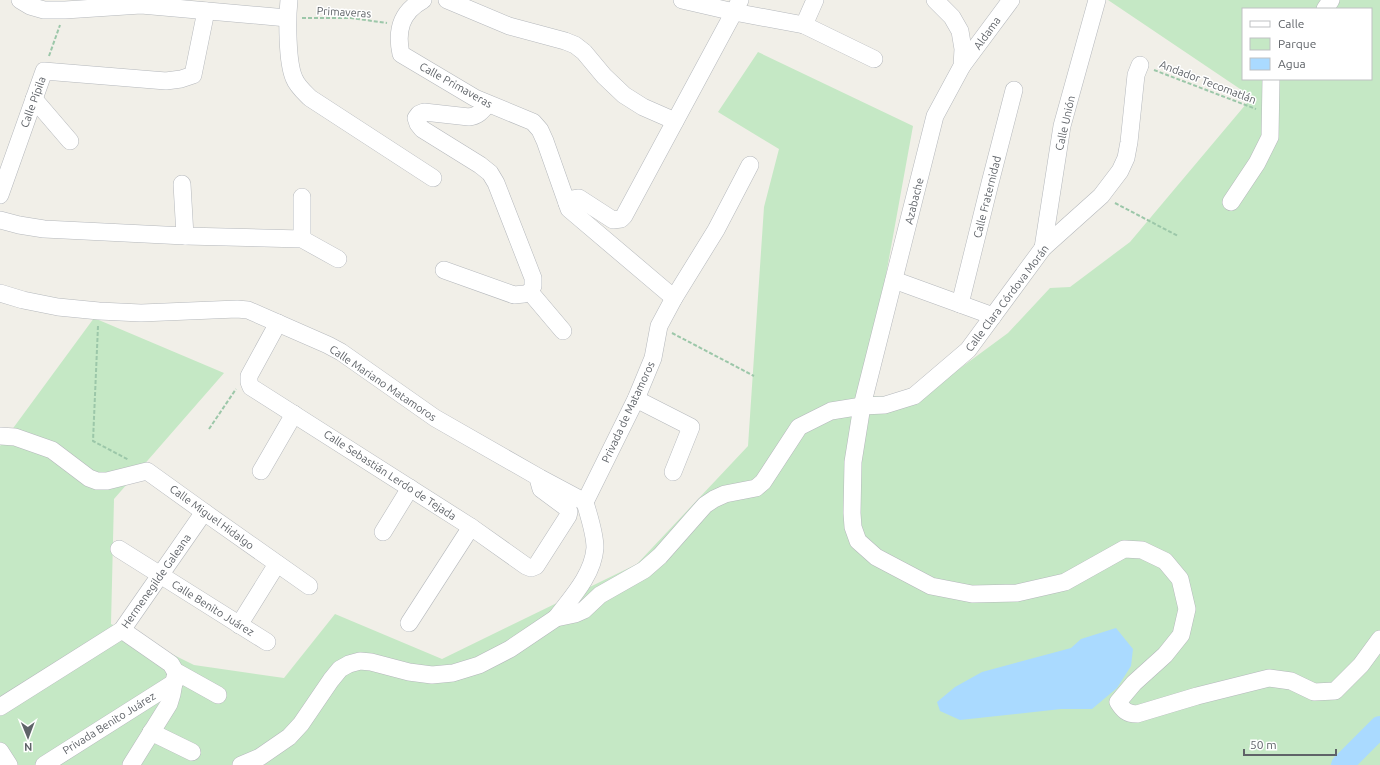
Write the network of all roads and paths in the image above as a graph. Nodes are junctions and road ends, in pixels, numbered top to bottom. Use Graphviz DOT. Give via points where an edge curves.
graph roads {
  1 [pos="20,0"];
  2 [pos="289,0"];
  3 [pos="423,0"];
  4 [pos="447,0"];
  5 [pos="682,0"];
  6 [pos="815,0"];
  7 [pos="924,0"];
  8 [pos="1011,0"];
  9 [pos="1097,0"];
  10 [pos="938,3"];
  11 [pos="737,6"];
  12 [pos="65,10"];
  13 [pos="206,11"];
  14 [pos="287,18"];
  15 [pos="400,24"];
  16 [pos="804,25"];
  17 [pos="874,59"];
  18 [pos="1140,65"];
  19 [pos="962,66"];
  20 [pos="44,71"];
  21 [pos="1271,80"];
  22 [pos="1014,90"];
  23 [pos="34,99"];
  24 [pos="488,104"];
  25 [pos="1271,115"];
  26 [pos="675,121"];
  27 [pos="70,142"];
  28 [pos="750,165"];
  29 [pos="433,178"];
  30 [pos="182,184"];
  31 [pos="0,195"];
  32 [pos="1101,196"];
  33 [pos="302,197"];
  34 [pos="1231,202"];
  35 [pos="567,203"];
  36 [pos="0,220"];
  37 [pos="185,236"];
  38 [pos="1178,236"];
  39 [pos="302,239"];
  40 [pos="1043,248"];
  41 [pos="338,259"];
  42 [pos="444,270"];
  43 [pos="894,280"];
  44 [pos="530,292"];
  45 [pos="0,293"];
  46 [pos="674,298"];
  47 [pos="960,304"];
  48 [pos="99,311"];
  49 [pos="993,316"];
  50 [pos="278,323"];
  51 [pos="659,326"];
  52 [pos="563,331"];
  53 [pos="754,376"];
  54 [pos="249,382"];
  55 [pos="636,399"];
  56 [pos="862,406"];
  57 [pos="294,414"];
  58 [pos="209,429"];
  59 [pos="0,436"];
  60 [pos="147,471"];
  61 [pos="261,471"];
  62 [pos="673,472"];
  63 [pos="540,478"];
  64 [pos="410,488"];
  65 [pos="586,502"];
  66 [pos="204,512"];
  67 [pos="471,527"];
  68 [pos="383,532"];
  69 [pos="119,549"];
  70 [pos="278,564"];
  71 [pos="160,574"];
  72 [pos="309,586"];
  73 [pos="556,618"];
  74 [pos="409,623"];
  75 [pos="239,625"];
  76 [pos="122,630"];
  77 [pos="1380,639"];
  78 [pos="267,642"];
  79 [pos="175,676"];
  80 [pos="218,695"];
  81 [pos="0,707"];
  82 [pos="151,732"];
  83 [pos="0,751"];
  84 [pos="192,752"];
  85 [pos="9,765"];
  86 [pos="44,765"];
  87 [pos="131,765"];
  88 [pos="241,765"];
  1 -- 12 [label="street" via="44,10"];
  2 -- 14 [label="street"];
  3 -- 15 [label="street" via="408,10"];
  4 -- 26 [label="street" via="509,26 575,45 624,95 643,108"];
  5 -- 11 [label="street"];
  6 -- 16 [label="street"];
  7 -- 10 [label="street"];
  8 -- 19 [label="street, Aldama"];
  9 -- 40 [label="street, Calle Unión" via="1062,126"];
  10 -- 19 [label="street, Azabache" via="952,17 960,31 963,48"];
  11 -- 16 [label="street"];
  11 -- 26 [label="street"];
  12 -- 13 [label="street" via="141,5"];
  12 -- 20 [label="path, Calle Pípila"];
  13 -- 14 [label="street"];
  13 -- 20 [label="street" via="193,75 166,81"];
  14 -- 15 [label="path, Primaveras" via="351,18"];
  14 -- 29 [label="street" via="290,63 300,88 310,98"];
  15 -- 24 [label="street, Calle Primaveras" via="398,42 401,54"];
  16 -- 17 [label="street"];
  18 -- 25 [label="path, Andador Tecomatlán"];
  18 -- 32 [label="street, Calle Clara Córdova Morán" via="1136,75 1126,158 1120,171"];
  19 -- 43 [label="street, Azabache" via="934,116"];
  20 -- 23 [label="street, Calle Pípila"];
  21 -- 25 [label="street"];
  22 -- 47 [label="street, Calle Fraternidad"];
  23 -- 27 [label="street"];
  23 -- 31 [label="street, Calle Pípila"];
  24 -- 35 [label="street, Calle Primaveras" via="533,122 540,130"];
  24 -- 44 [label="street" via="475,116 424,112 416,118 422,129 480,165 496,183 532,278 533,286"];
  25 -- 34 [label="street" via="1270,137 1257,163"];
  26 -- 35 [label="street" via="621,219 613,220 579,198"];
  28 -- 46 [label="street, Privada de Matamoros" via="716,230"];
  30 -- 37 [label="street"];
  32 -- 38 [label="path"];
  32 -- 40 [label="street, Calle Clara Córdova Morán"];
  33 -- 39 [label="street"];
  35 -- 46 [label="street, Calle Primaveras" via="569,209"];
  36 -- 37 [label="street" via="44,228"];
  37 -- 39 [label="street"];
  39 -- 41 [label="street"];
  40 -- 49 [label="street, Calle Clara Córdova Morán"];
  42 -- 44 [label="street" via="514,295"];
  43 -- 47 [label="street"];
  43 -- 56 [label="street, Azabache"];
  44 -- 52 [label="street"];
  45 -- 48 [label="street, Calle Mariano Matamoros" via="58,308"];
  46 -- 51 [label="street, Privada de Matamoros"];
  47 -- 49 [label="street"];
  48 -- 50 [label="street, Calle Mariano Matamoros" via="141,313 237,309 248,310"];
  48 -- 60 [label="path" via="93,441"];
  49 -- 56 [label="street, Calle Clara Córdova Morán" via="968,350 914,396 885,405"];
  50 -- 54 [label="street" via="249,376"];
  50 -- 63 [label="street, Calle Mariano Matamoros" via="341,352 435,418"];
  51 -- 53 [label="path"];
  51 -- 55 [label="street, Privada de Matamoros" via="653,358"];
  54 -- 57 [label="street, Calle Sebastián Lerdo de Tejada" via="251,387"];
  54 -- 58 [label="path" via="235,389"];
  55 -- 62 [label="street" via="691,427"];
  55 -- 65 [label="street, Privada de Matamoros"];
  56 -- 73 [label="street" via="831,411 799,426 763,482 756,488 725,494 714,499 705,505 660,556 644,570 600,595 584,610"];
  56 -- 77 [label="street, Azabache" via="854,462 853,527 858,541 876,557 931,586 972,594 1017,593 1065,582 1124,549 1142,550 1165,561 1180,578 1187,609 1181,635 1165,655 1134,683 1118,702 1129,714 1269,678 1291,681 1314,692 1336,691 1361,665"];
  57 -- 61 [label="street"];
  57 -- 64 [label="street, Calle Sebastián Lerdo de Tejada"];
  59 -- 60 [label="street" via="15,437 52,450 89,478 97,481"];
  60 -- 66 [label="street, Calle Miguel Hidalgo"];
  63 -- 65 [label="street, Calle Mariano Matamoros"];
  63 -- 67 [label="street, Calle Sebastián Lerdo de Tejada" via="541,490 569,512 536,566 526,566"];
  64 -- 67 [label="street, Calle Sebastián Lerdo de Tejada"];
  64 -- 68 [label="street"];
  65 -- 73 [label="street" via="595,547 593,560 577,591"];
  66 -- 70 [label="street, Calle Miguel Hidalgo"];
  66 -- 71 [label="street, Hermenegilde Galeana"];
  67 -- 74 [label="street"];
  69 -- 71 [label="street, Calle Benito Juárez"];
  70 -- 72 [label="street, Calle Miguel Hidalgo"];
  70 -- 75 [label="street"];
  71 -- 75 [label="street, Calle Benito Juárez"];
  71 -- 76 [label="street, Hermenegilde Galeana"];
  73 -- 88 [label="street" via="498,655 479,665 453,673 432,675 409,672 371,662 349,664 340,668 289,737"];
  75 -- 78 [label="street, Calle Benito Juárez"];
  76 -- 79 [label="street" via="172,664"];
  76 -- 81 [label="street, Hermenegilde Galeana"];
  79 -- 80 [label="street"];
  79 -- 82 [label="street" via="169,704"];
  79 -- 86 [label="street, Privada Benito Juárez"];
  82 -- 84 [label="street"];
  82 -- 87 [label="street"];
  83 -- 85 [label="street"];
}
